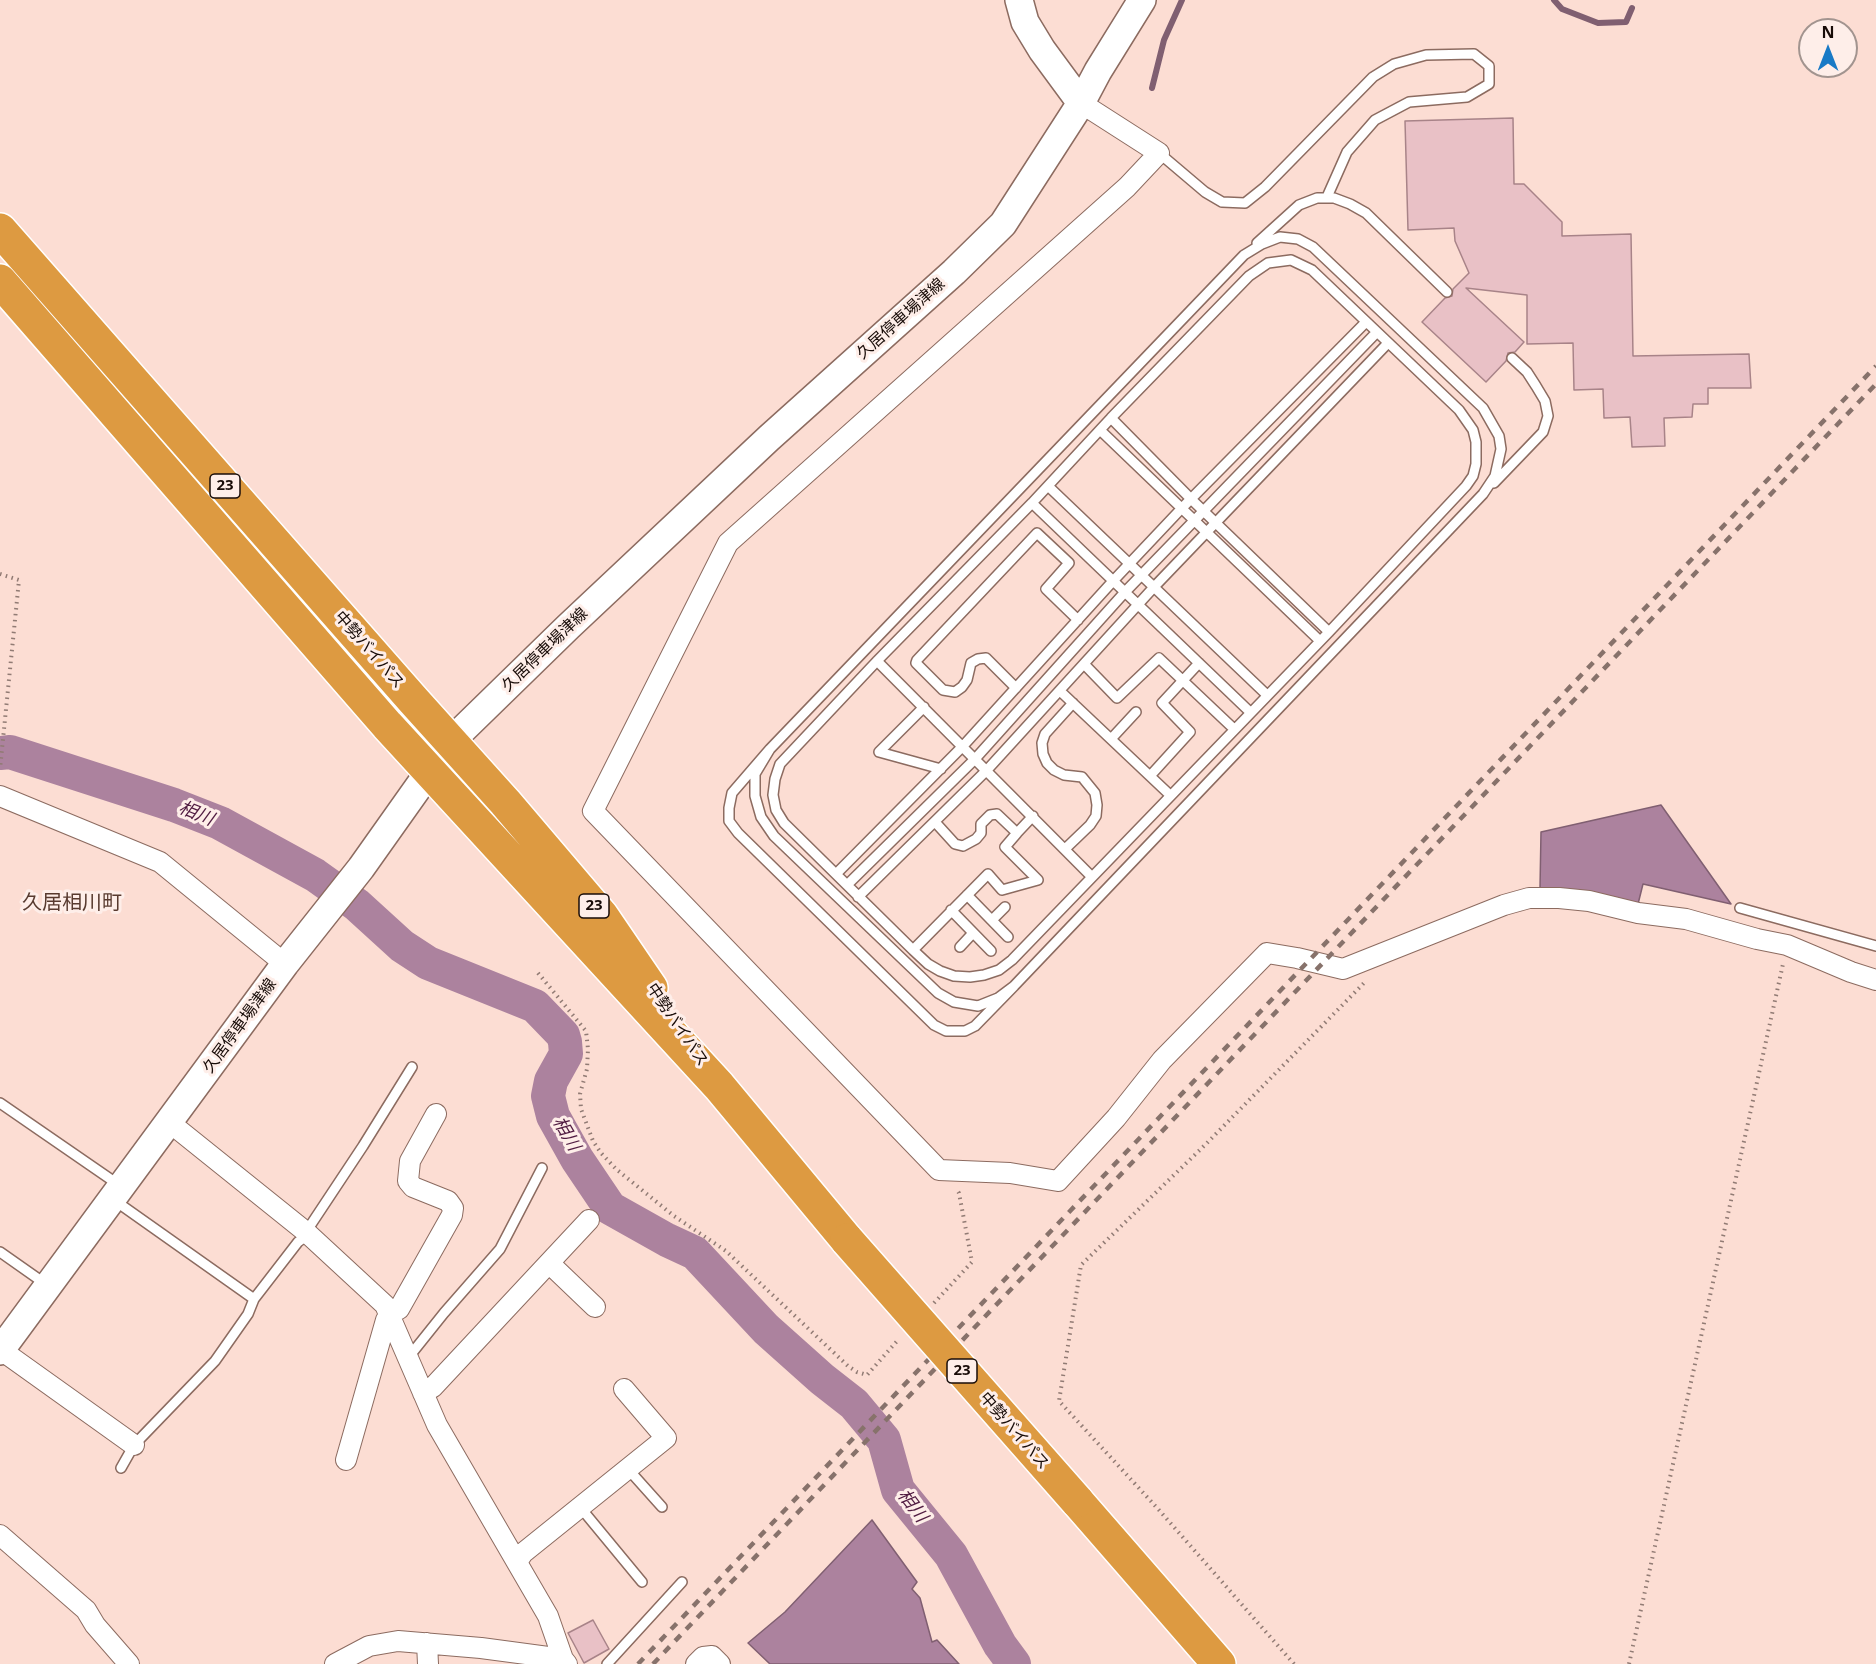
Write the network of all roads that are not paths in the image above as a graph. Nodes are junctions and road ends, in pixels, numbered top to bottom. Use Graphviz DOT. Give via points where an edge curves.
graph roads {
  1 [pos="1019,0"];
  2 [pos="1142,0"];
  3 [pos="1081,103"];
  4 [pos="1159,153"];
  5 [pos="1327,197"];
  6 [pos="0,230"];
  7 [pos="1244,255"];
  8 [pos="0,281"];
  9 [pos="1447,292"];
  10 [pos="1366,322"];
  11 [pos="1377,332"];
  12 [pos="1388,343"];
  13 [pos="1512,358"];
  14 [pos="1111,418"];
  15 [pos="1100,430"];
  16 [pos="1048,486"];
  17 [pos="1484,494"];
  18 [pos="1191,499"];
  19 [pos="1032,504"];
  20 [pos="1181,509"];
  21 [pos="1204,511"];
  22 [pos="1195,521"];
  23 [pos="1216,523"];
  24 [pos="1208,532"];
  25 [pos="1129,564"];
  26 [pos="1142,576"];
  27 [pos="1113,580"];
  28 [pos="1154,587"];
  29 [pos="1125,592"];
  30 [pos="1138,604"];
  31 [pos="1078,620"];
  32 [pos="1329,632"];
  33 [pos="1320,641"];
  34 [pos="877,661"];
  35 [pos="1199,663"];
  36 [pos="1084,664"];
  37 [pos="1182,680"];
  38 [pos="1016,688"];
  39 [pos="1060,691"];
  40 [pos="1267,695"];
  41 [pos="1073,703"];
  42 [pos="924,707"];
  43 [pos="1136,712"];
  44 [pos="1250,712"];
  45 [pos="1233,729"];
  46 [pos="1111,739"];
  47 [pos="451,741"];
  48 [pos="963,746"];
  49 [pos="770,749"];
  50 [pos="975,759"];
  51 [pos="941,769"];
  52 [pos="987,770"];
  53 [pos="429,771"];
  54 [pos="1150,776"];
  55 [pos="1170,795"];
  56 [pos="0,796"];
  57 [pos="1033,816"];
  58 [pos="935,822"];
  59 [pos="1017,833"];
  60 [pos="1065,849"];
  61 [pos="836,874"];
  62 [pos="1091,876"];
  63 [pos="847,885"];
  64 [pos="967,895"];
  65 [pos="858,897"];
  66 [pos="1005,906"];
  67 [pos="1740,908"];
  68 [pos="951,910"];
  69 [pos="992,920"];
  70 [pos="974,933"];
  71 [pos="1008,937"];
  72 [pos="1876,946"];
  73 [pos="960,947"];
  74 [pos="913,950"];
  75 [pos="991,951"];
  76 [pos="285,964"];
  77 [pos="1876,980"];
  78 [pos="1014,986"];
  79 [pos="412,1067"];
  80 [pos="718,1086"];
  81 [pos="0,1102"];
  82 [pos="436,1114"];
  83 [pos="169,1122"];
  84 [pos="542,1168"];
  85 [pos="117,1193"];
  86 [pos="589,1220"];
  87 [pos="307,1233"];
  88 [pos="0,1252"];
  89 [pos="549,1263"];
  90 [pos="48,1285"];
  91 [pos="254,1299"];
  92 [pos="595,1307"];
  93 [pos="390,1314"];
  94 [pos="0,1350"];
  95 [pos="408,1358"];
  96 [pos="624,1389"];
  97 [pos="423,1393"];
  98 [pos="134,1445"];
  99 [pos="346,1460"];
  100 [pos="121,1468"];
  101 [pos="628,1469"];
  102 [pos="580,1507"];
  103 [pos="662,1507"];
  104 [pos="0,1535"];
  105 [pos="517,1562"];
  106 [pos="642,1582"];
  107 [pos="682,1582"];
  108 [pos="427,1643"];
  109 [pos="565,1662"];
  110 [pos="129,1664"];
  111 [pos="335,1664"];
  112 [pos="428,1664"];
  113 [pos="607,1664"];
  114 [pos="696,1664"];
  115 [pos="720,1664"];
  116 [pos="1219,1664"];
  1 -- 3 [label="main road" via="1025,22"];
  2 -- 3 [label="main road, 久居停車場津線"];
  3 -- 4 [label="street"];
  3 -- 47 [label="main road, 久居停車場津線" via="1003,224 769,438"];
  4 -- 5 [label="lane" via="1222,202 1245,203 1373,77 1394,64 1426,55 1474,54 1489,66 1489,84 1467,97 1409,102 1374,120 1347,152"];
  4 -- 77 [label="street" via="1128,187 728,543 593,811 939,1170 1010,1173 1058,1181 1162,1060 1267,953 1343,969 1528,898 1589,901 1686,919 1787,945"];
  5 -- 7 [label="lane" via="1299,205"];
  5 -- 9 [label="lane" via="1366,213"];
  6 -- 47 [label="highway, 中勢バイパス / 23"];
  7 -- 17 [label="lane" via="1280,237 1298,239 1313,248 1483,408 1499,436 1501,449 1495,476"];
  7 -- 49 [label="lane"];
  8 -- 53 [label="highway, 中勢バイパス / 23"];
  10 -- 11 [label="lane"];
  10 -- 14 [label="lane" via="1312,270 1291,260 1269,263 1249,276"];
  10 -- 18 [label="lane"];
  11 -- 12 [label="lane"];
  11 -- 21 [label="lane"];
  12 -- 23 [label="lane"];
  12 -- 32 [label="lane" via="1468,421 1476,442 1476,464 1467,486"];
  13 -- 17 [label="lane" via="1536,386 1548,416 1543,432"];
  14 -- 15 [label="lane"];
  14 -- 18 [label="lane"];
  15 -- 16 [label="lane"];
  15 -- 20 [label="lane"];
  16 -- 19 [label="lane"];
  16 -- 25 [label="lane"];
  17 -- 78 [label="lane"];
  18 -- 20 [label="lane"];
  18 -- 21 [label="lane"];
  19 -- 27 [label="lane"];
  19 -- 34 [label="lane"];
  20 -- 22 [label="lane"];
  20 -- 25 [label="lane"];
  21 -- 22 [label="lane"];
  21 -- 23 [label="lane"];
  22 -- 24 [label="lane"];
  22 -- 26 [label="lane"];
  23 -- 24 [label="lane"];
  23 -- 32 [label="lane"];
  24 -- 28 [label="lane"];
  24 -- 33 [label="lane"];
  25 -- 26 [label="lane"];
  25 -- 27 [label="lane"];
  26 -- 28 [label="lane"];
  26 -- 29 [label="lane"];
  27 -- 29 [label="lane"];
  27 -- 31 [label="lane"];
  28 -- 30 [label="lane"];
  28 -- 40 [label="lane"];
  29 -- 30 [label="lane"];
  29 -- 50 [label="lane"];
  30 -- 35 [label="lane"];
  30 -- 36 [label="lane"];
  31 -- 38 [label="lane"];
  31 -- 38 [label="lane" via="1046,589 1069,563 1037,533 916,660 943,690 955,692 962,687 971,663 986,658"];
  32 -- 33 [label="lane"];
  33 -- 40 [label="lane"];
  34 -- 42 [label="lane"];
  34 -- 61 [label="lane" via="789,753 775,779 776,810 784,823"];
  35 -- 37 [label="lane"];
  35 -- 44 [label="lane"];
  36 -- 37 [label="lane" via="1117,698 1158,657"];
  36 -- 39 [label="lane"];
  37 -- 45 [label="lane"];
  37 -- 54 [label="lane" via="1162,703 1190,732"];
  38 -- 48 [label="lane"];
  39 -- 41 [label="lane"];
  39 -- 52 [label="lane"];
  40 -- 44 [label="lane"];
  41 -- 46 [label="lane"];
  41 -- 60 [label="lane" via="1045,734 1043,754 1054,770 1082,777 1095,793 1097,805 1090,825"];
  42 -- 48 [label="lane"];
  42 -- 51 [label="lane" via="879,753"];
  43 -- 46 [label="lane"];
  44 -- 45 [label="lane"];
  45 -- 55 [label="lane"];
  46 -- 54 [label="lane"];
  47 -- 53 [label="main road, 久居停車場津線"];
  47 -- 80 [label="highway, 中勢バイパス / 23" via="602,916"];
  48 -- 50 [label="lane"];
  48 -- 51 [label="lane"];
  49 -- 78 [label="lane" via="755,774 754,796 761,817 774,836 938,993 954,1002 978,1006"];
  49 -- 78 [label="lane" via="732,793 729,821 911,1003 934,1025 946,1031 965,1031 975,1026"];
  50 -- 52 [label="lane"];
  50 -- 63 [label="lane"];
  51 -- 61 [label="lane"];
  52 -- 57 [label="lane"];
  52 -- 58 [label="lane"];
  53 -- 76 [label="main road, 久居停車場津線" via="361,868"];
  53 -- 80 [label="highway, 中勢バイパス / 23"];
  54 -- 55 [label="lane"];
  55 -- 62 [label="lane"];
  56 -- 76 [label="street" via="160,862"];
  57 -- 59 [label="lane"];
  57 -- 60 [label="lane"];
  58 -- 59 [label="lane" via="956,844 963,846 976,839 981,824 990,815 997,814"];
  58 -- 65 [label="lane"];
  59 -- 64 [label="lane" via="1005,848 1038,880 1002,890 988,874"];
  60 -- 62 [label="lane"];
  61 -- 63 [label="lane"];
  62 -- 74 [label="lane" via="999,970 954,976 934,968"];
  63 -- 65 [label="lane"];
  64 -- 68 [label="lane"];
  64 -- 69 [label="lane"];
  65 -- 74 [label="lane"];
  66 -- 69 [label="lane"];
  67 -- 72 [label="lane"];
  68 -- 70 [label="lane"];
  68 -- 74 [label="lane"];
  69 -- 71 [label="lane"];
  70 -- 73 [label="lane"];
  70 -- 75 [label="lane"];
  76 -- 83 [label="main road, 久居停車場津線"];
  79 -- 87 [label="lane"];
  80 -- 116 [label="highway, 中勢バイパス / 23, bridge" via="847,1240"];
  81 -- 85 [label="lane"];
  82 -- 93 [label="street" via="410,1161 408,1180 413,1187 448,1201 452,1215 399,1309"];
  83 -- 85 [label="main road, 久居停車場津線"];
  83 -- 87 [label="street"];
  84 -- 95 [label="lane" via="500,1249"];
  85 -- 90 [label="main road, 久居停車場津線"];
  85 -- 91 [label="lane"];
  86 -- 89 [label="street"];
  87 -- 91 [label="lane"];
  87 -- 93 [label="street"];
  88 -- 90 [label="lane"];
  89 -- 92 [label="street"];
  89 -- 97 [label="street" via="433,1387"];
  90 -- 94 [label="main road, 久居停車場津線"];
  91 -- 98 [label="lane" via="248,1314 215,1360"];
  93 -- 95 [label="street"];
  93 -- 99 [label="street"];
  94 -- 98 [label="street"];
  95 -- 97 [label="street"];
  96 -- 101 [label="street" via="666,1438"];
  97 -- 105 [label="street" via="436,1425"];
  98 -- 100 [label="lane"];
  101 -- 102 [label="street"];
  101 -- 103 [label="lane"];
  102 -- 105 [label="street"];
  102 -- 106 [label="lane"];
  104 -- 110 [label="street" via="86,1610"];
  105 -- 109 [label="street" via="548,1616"];
  107 -- 113 [label="lane"];
  108 -- 109 [label="street"];
  108 -- 111 [label="street" via="377,1644"];
  108 -- 112 [label="street"];
  114 -- 115 [label="street" via="703,1657 712,1656"];
}
